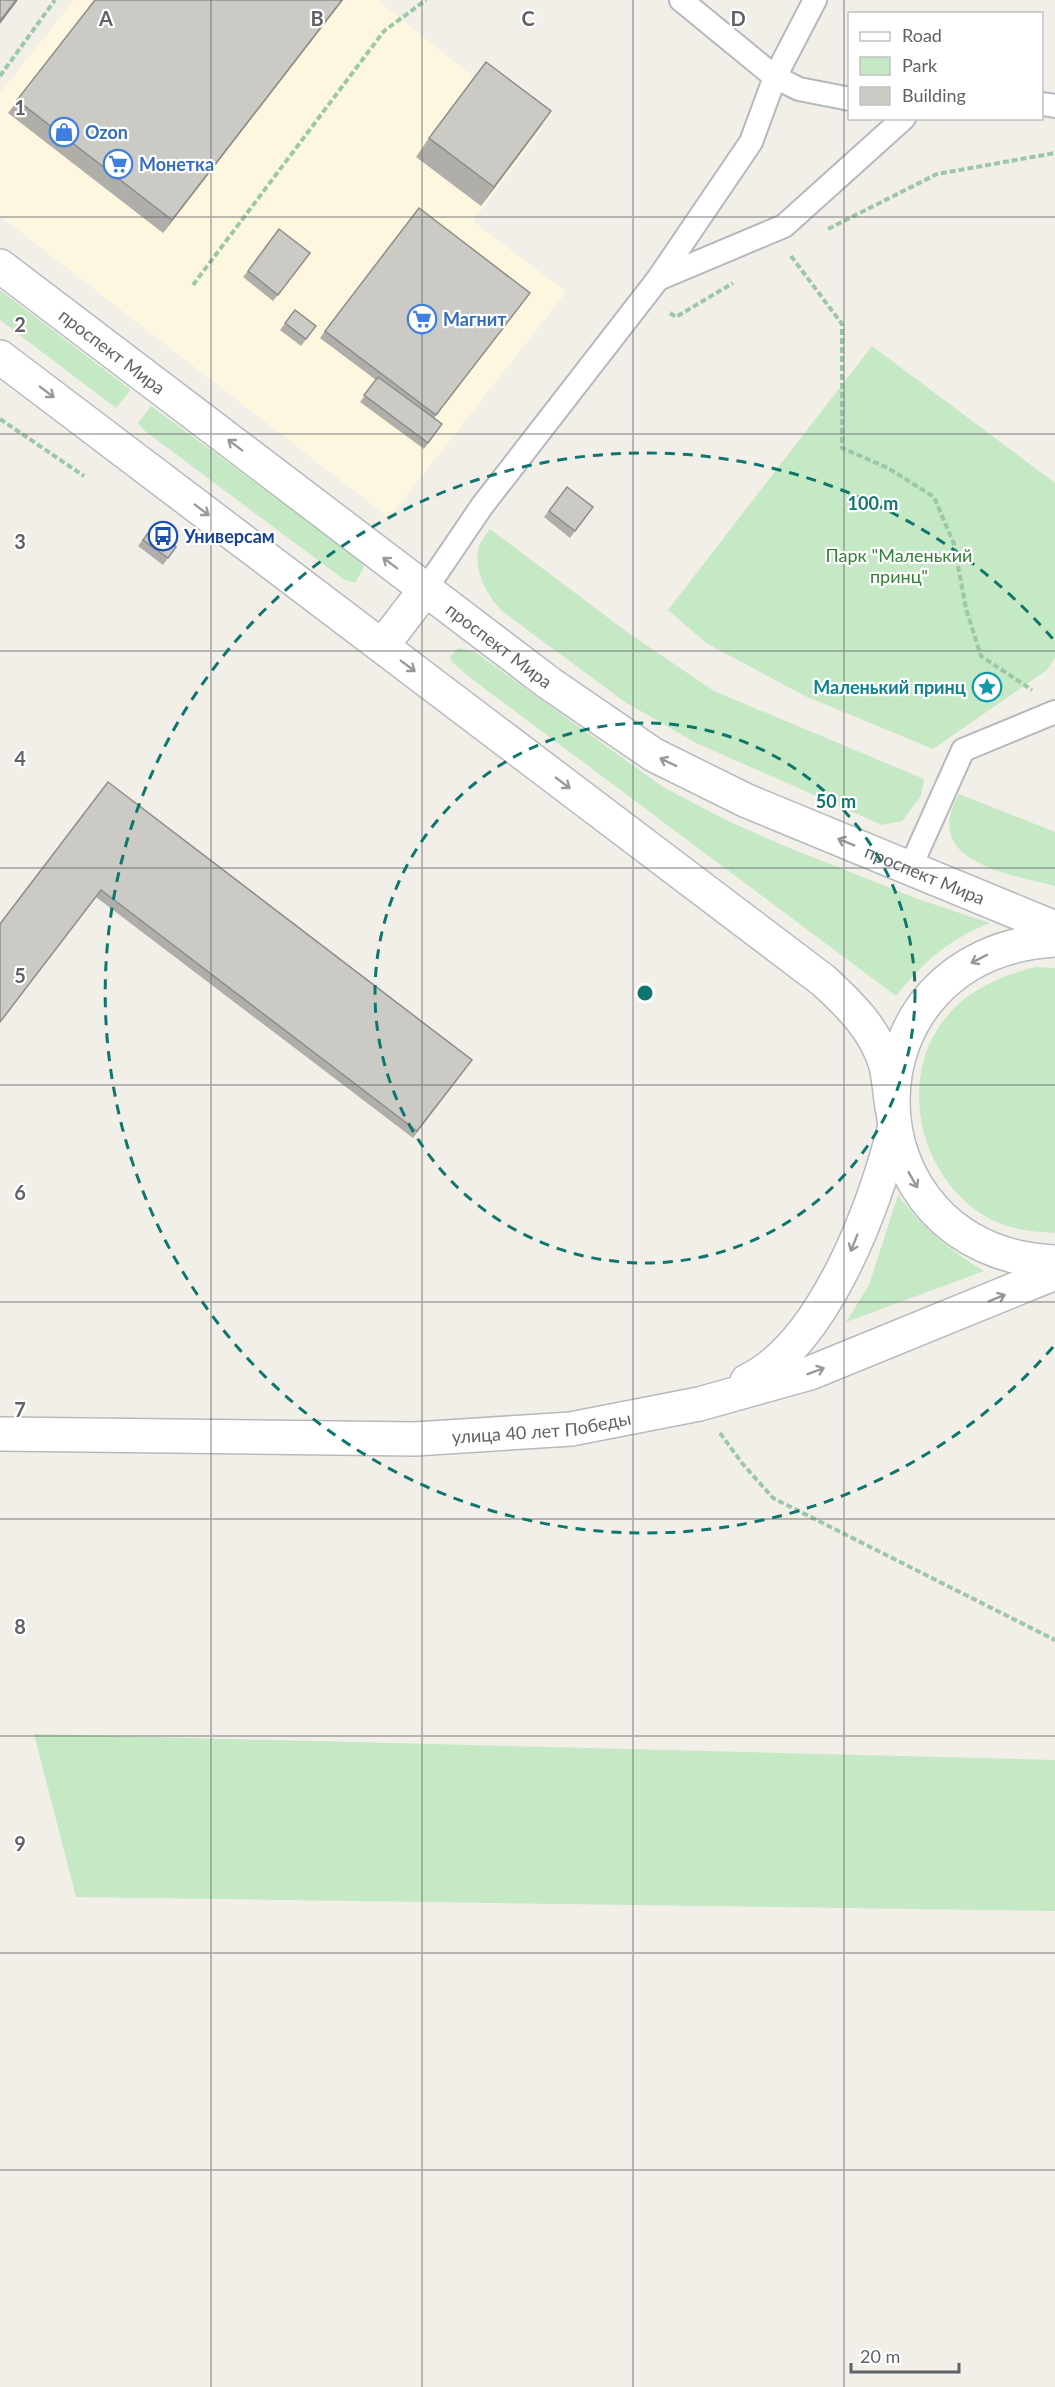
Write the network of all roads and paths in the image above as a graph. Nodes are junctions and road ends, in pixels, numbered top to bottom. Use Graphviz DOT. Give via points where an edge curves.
graph roads {
  1 [pos="55,0"];
  2 [pos="426,0"];
  3 [pos="681,0"];
  4 [pos="815,0"];
  5 [pos="0,76"];
  6 [pos="775,76"];
  7 [pos="848,99"];
  8 [pos="902,120"];
  9 [pos="1055,153"];
  10 [pos="826,230"];
  11 [pos="786,251"];
  12 [pos="0,266"];
  13 [pos="736,281"];
  14 [pos="193,285"];
  15 [pos="652,287"];
  16 [pos="0,357"];
  17 [pos="0,419"];
  18 [pos="84,476"];
  19 [pos="425,590"];
  20 [pos="382,646"];
  21 [pos="1036,693"];
  22 [pos="1055,712"];
  23 [pos="910,868"];
  24 [pos="1055,928"];
  25 [pos="1055,940"];
  26 [pos="893,1118"];
  27 [pos="1055,1262"];
  28 [pos="1055,1273"];
  29 [pos="699,1404"];
  30 [pos="0,1434"];
  31 [pos="1055,1640"];
  1 -- 5 [label="path"];
  2 -- 14 [label="path" via="384,31"];
  3 -- 6 [label="lane"];
  4 -- 6 [label="lane"];
  6 -- 7 [label="lane" via="799,89"];
  6 -- 15 [label="lane" via="751,142"];
  8 -- 15 [label="lane" via="784,225"];
  9 -- 10 [label="path" via="937,174"];
  11 -- 21 [label="path" via="842,324 842,448 888,468 934,497 954,544 966,609 981,656"];
  19 -- 12 [label="street, проспект Мира, one-way"];
  13 -- 15 [label="path" via="676,317"];
  15 -- 19 [label="lane" via="482,506"];
  16 -- 20 [label="street, one-way"];
  17 -- 18 [label="path"];
  19 -- 20 [label="street"];
  23 -- 19 [label="street, проспект Мира, one-way" via="747,801 654,755"];
  20 -- 26 [label="street, one-way" via="824,981 859,1014 872,1037 886,1065"];
  22 -- 23 [label="lane" via="963,750"];
  23 -- 24 [label="street, проспект Мира"];
  25 -- 26 [label="street, one-way" via="996,950 966,965 940,986 918,1012 903,1042 894,1074"];
  26 -- 27 [label="street, one-way" via="902,1157 914,1183 952,1227 1003,1254"];
  26 -- 29 [label="street, one-way" via="884,1169 846,1263 807,1327 766,1372"];
  29 -- 28 [label="street, улица 40 лет Победы, one-way" via="810,1373"];
  29 -- 30 [label="street, улица 40 лет Победы" via="571,1429 415,1439"];
  29 -- 31 [label="path" via="773,1498"];
}
